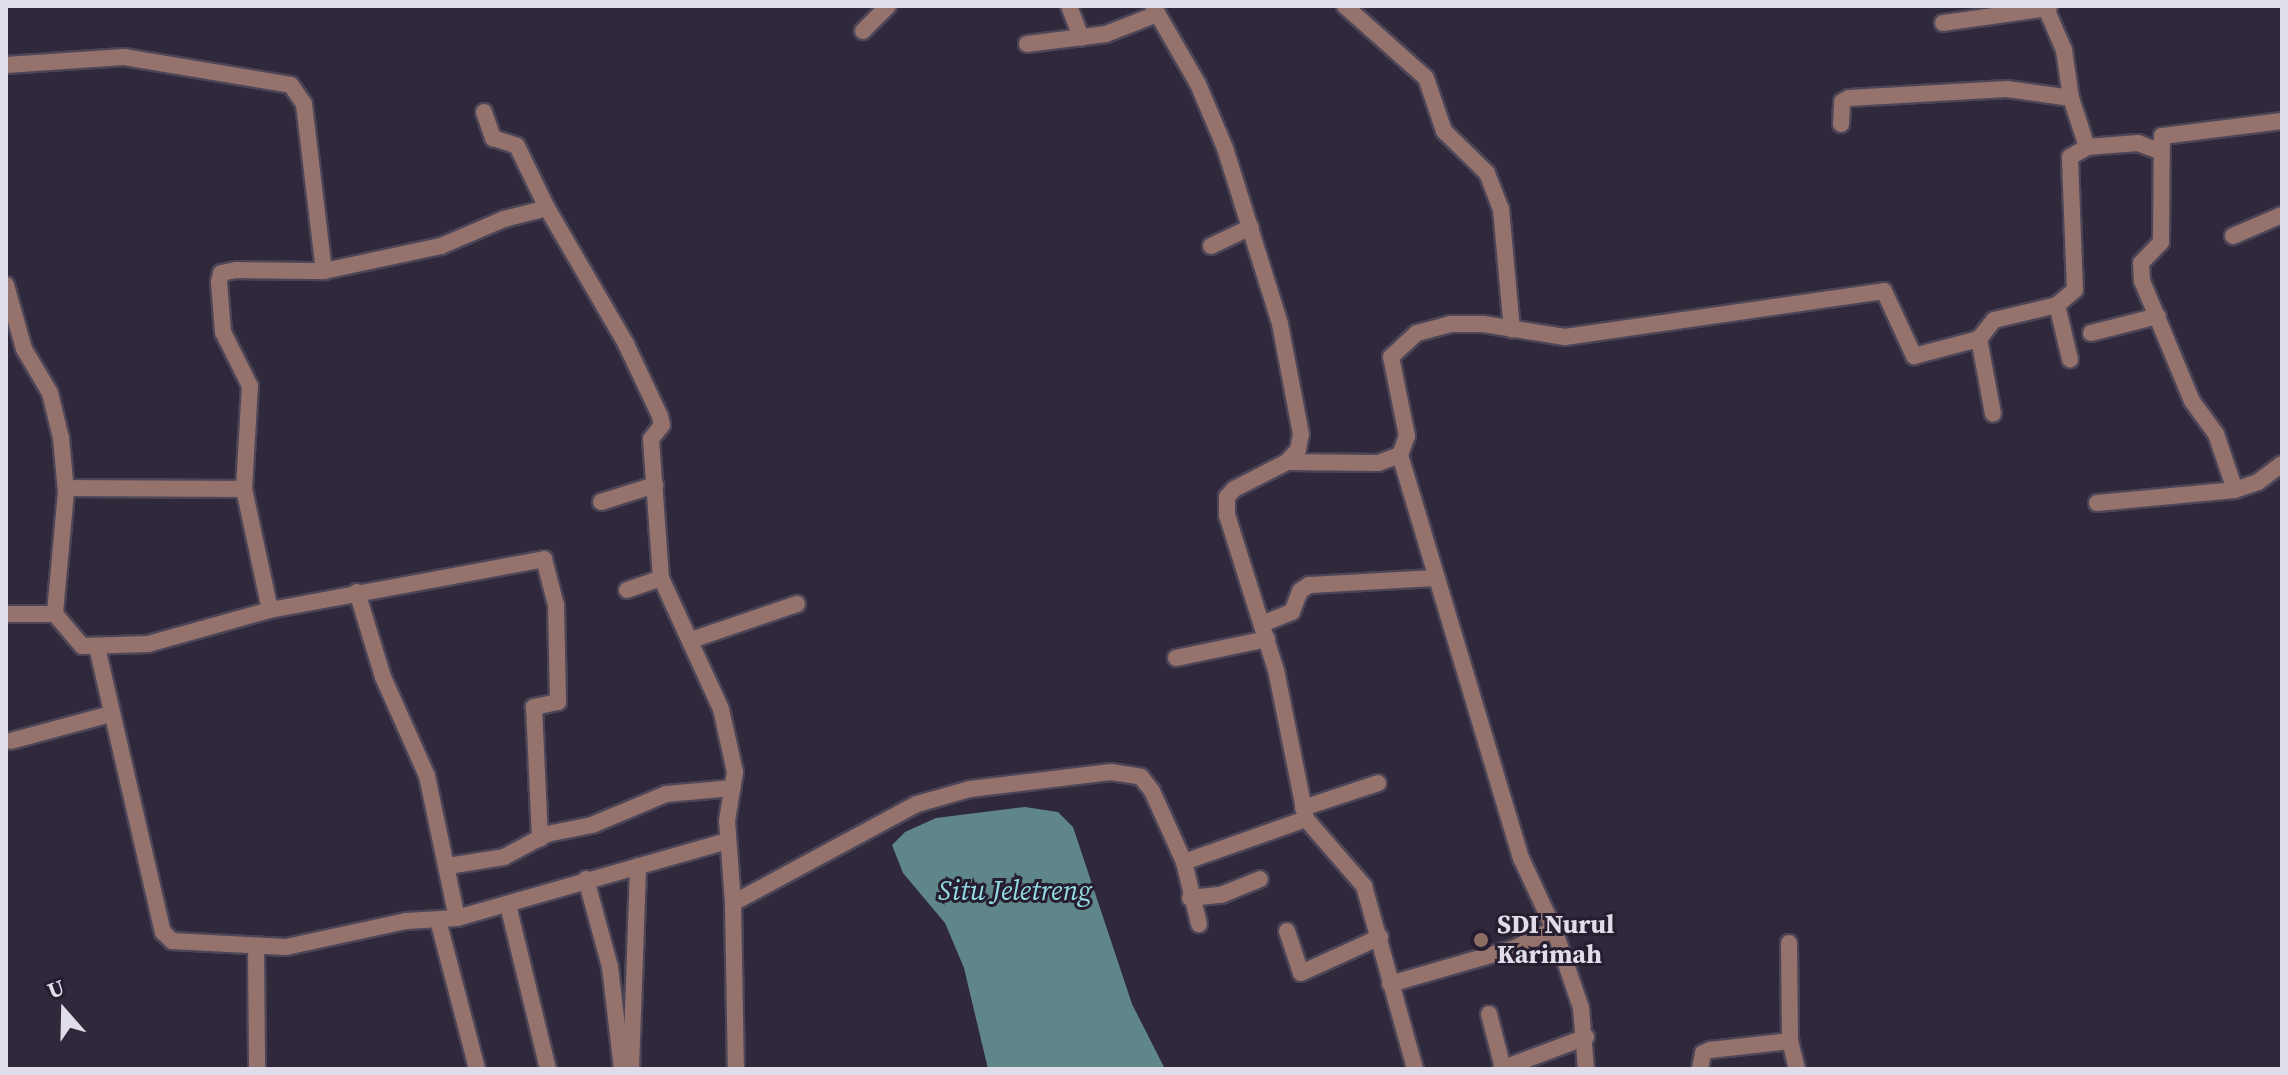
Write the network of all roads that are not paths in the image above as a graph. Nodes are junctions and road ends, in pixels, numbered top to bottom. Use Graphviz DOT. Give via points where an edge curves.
graph roads {
  1 [pos="888,6"];
  2 [pos="1069,6"];
  3 [pos="1345,6"];
  4 [pos="2047,7"];
  5 [pos="1155,10"];
  6 [pos="1943,23"];
  7 [pos="863,31"];
  8 [pos="1081,38"];
  9 [pos="1027,44"];
  10 [pos="6,65"];
  11 [pos="2071,98"];
  12 [pos="484,112"];
  13 [pos="2282,121"];
  14 [pos="1841,124"];
  15 [pos="2087,147"];
  16 [pos="2159,151"];
  17 [pos="547,208"];
  18 [pos="2282,215"];
  19 [pos="1251,227"];
  20 [pos="2233,236"];
  21 [pos="1211,246"];
  22 [pos="324,271"];
  23 [pos="6,285"];
  24 [pos="2057,305"];
  25 [pos="2158,316"];
  26 [pos="1512,330"];
  27 [pos="2091,333"];
  28 [pos="1979,339"];
  29 [pos="2070,359"];
  30 [pos="1993,414"];
  31 [pos="1400,455"];
  32 [pos="1287,462"];
  33 [pos="2282,464"];
  34 [pos="655,485"];
  35 [pos="66,488"];
  36 [pos="244,489"];
  37 [pos="2235,490"];
  38 [pos="601,502"];
  39 [pos="2097,503"];
  40 [pos="661,578"];
  41 [pos="1436,578"];
  42 [pos="627,590"];
  43 [pos="357,592"];
  44 [pos="797,604"];
  45 [pos="270,610"];
  46 [pos="6,614"];
  47 [pos="55,614"];
  48 [pos="1264,632"];
  49 [pos="691,640"];
  50 [pos="97,647"];
  51 [pos="1176,658"];
  52 [pos="111,714"];
  53 [pos="11,741"];
  54 [pos="1378,783"];
  55 [pos="733,788"];
  56 [pos="1304,813"];
  57 [pos="540,839"];
  58 [pos="728,841"];
  59 [pos="1184,862"];
  60 [pos="448,866"];
  61 [pos="638,866"];
  62 [pos="586,879"];
  63 [pos="1260,879"];
  64 [pos="1190,898"];
  65 [pos="733,903"];
  66 [pos="508,905"];
  67 [pos="457,918"];
  68 [pos="438,920"];
  69 [pos="1199,924"];
  70 [pos="1554,929"];
  71 [pos="1287,931"];
  72 [pos="1380,937"];
  73 [pos="1789,943"];
  74 [pos="256,947"];
  75 [pos="1390,984"];
  76 [pos="1489,1014"];
  77 [pos="1586,1037"];
  78 [pos="1790,1041"];
  79 [pos="1508,1068"];
  80 [pos="257,1069"];
  81 [pos="477,1069"];
  82 [pos="548,1069"];
  83 [pos="622,1069"];
  84 [pos="631,1069"];
  85 [pos="736,1069"];
  86 [pos="1415,1069"];
  87 [pos="1586,1069"];
  88 [pos="1700,1069"];
  89 [pos="1797,1069"];
  1 -- 7 [label="street"];
  2 -- 8 [label="street"];
  3 -- 26 [label="street" via="1426,78 1444,131 1487,173 1501,209"];
  4 -- 6 [label="street"];
  4 -- 11 [label="street" via="2064,50"];
  5 -- 8 [label="street"];
  5 -- 19 [label="street" via="1198,84"];
  8 -- 9 [label="street"];
  10 -- 22 [label="street" via="124,57 291,85 304,104"];
  11 -- 14 [label="street" via="2007,89 1849,98 1842,102"];
  11 -- 15 [label="street"];
  12 -- 17 [label="street" via="493,138 517,146"];
  13 -- 16 [label="street" via="2165,135"];
  15 -- 16 [label="street" via="2138,143"];
  15 -- 24 [label="street" via="2068,159 2075,290"];
  16 -- 25 [label="street" via="2161,242 2145,255 2141,275"];
  17 -- 22 [label="street" via="504,219 441,246"];
  17 -- 34 [label="street" via="626,344 660,416 662,425 651,439"];
  18 -- 20 [label="street"];
  19 -- 21 [label="street"];
  19 -- 32 [label="street" via="1280,324 1301,434 1298,450"];
  22 -- 36 [label="street" via="221,273 223,332 250,386"];
  23 -- 35 [label="street" via="24,349 50,393"];
  24 -- 28 [label="street" via="1994,320"];
  24 -- 29 [label="street"];
  25 -- 27 [label="street"];
  25 -- 37 [label="street" via="2192,401 2216,434"];
  26 -- 28 [label="street" via="1565,337 1884,291 1914,356"];
  26 -- 31 [label="street" via="1450,324 1417,333 1391,357 1407,436"];
  28 -- 30 [label="street"];
  31 -- 32 [label="street" via="1378,463"];
  31 -- 41 [label="street"];
  32 -- 48 [label="street" via="1234,489 1226,504"];
  33 -- 37 [label="street" via="2258,482"];
  34 -- 38 [label="street"];
  34 -- 40 [label="street"];
  35 -- 36 [label="street"];
  35 -- 47 [label="street" via="63,574"];
  36 -- 45 [label="street"];
  37 -- 39 [label="street"];
  40 -- 42 [label="street"];
  40 -- 49 [label="street"];
  41 -- 48 [label="street" via="1309,585 1300,591 1292,612"];
  41 -- 70 [label="street" via="1521,858"];
  43 -- 45 [label="street"];
  43 -- 57 [label="street" via="544,559 556,605 558,702 534,707"];
  43 -- 60 [label="street" via="383,677 427,776"];
  44 -- 49 [label="street"];
  45 -- 50 [label="street" via="174,640"];
  46 -- 47 [label="street"];
  47 -- 50 [label="street" via="75,644"];
  48 -- 51 [label="street"];
  48 -- 56 [label="street"];
  49 -- 55 [label="street" via="732,744"];
  50 -- 52 [label="street"];
  52 -- 53 [label="street"];
  52 -- 74 [label="street" via="131,780 163,932 177,942"];
  54 -- 56 [label="street"];
  55 -- 57 [label="street" via="666,794 592,825"];
  55 -- 58 [label="street"];
  56 -- 59 [label="street"];
  56 -- 72 [label="street" via="1357,871"];
  57 -- 60 [label="street" via="504,857"];
  58 -- 61 [label="street"];
  58 -- 65 [label="street"];
  59 -- 64 [label="street"];
  59 -- 65 [label="street" via="1141,777 1111,772 970,789 917,804"];
  60 -- 67 [label="street"];
  61 -- 62 [label="street"];
  61 -- 84 [label="street"];
  62 -- 66 [label="street"];
  62 -- 83 [label="street" via="610,967"];
  63 -- 64 [label="street" via="1221,895"];
  64 -- 69 [label="street"];
  65 -- 85 [label="street"];
  66 -- 67 [label="street"];
  66 -- 82 [label="street"];
  67 -- 68 [label="street"];
  68 -- 74 [label="street" via="406,921 286,947"];
  68 -- 81 [label="street"];
  70 -- 75 [label="street" via="1515,948"];
  70 -- 77 [label="street"];
  71 -- 72 [label="street" via="1301,973"];
  72 -- 75 [label="street"];
  73 -- 78 [label="street"];
  74 -- 80 [label="street"];
  75 -- 86 [label="street"];
  76 -- 79 [label="street"];
  77 -- 79 [label="street"];
  77 -- 87 [label="street"];
  78 -- 88 [label="street" via="1710,1050 1703,1053"];
  78 -- 89 [label="street"];
}
